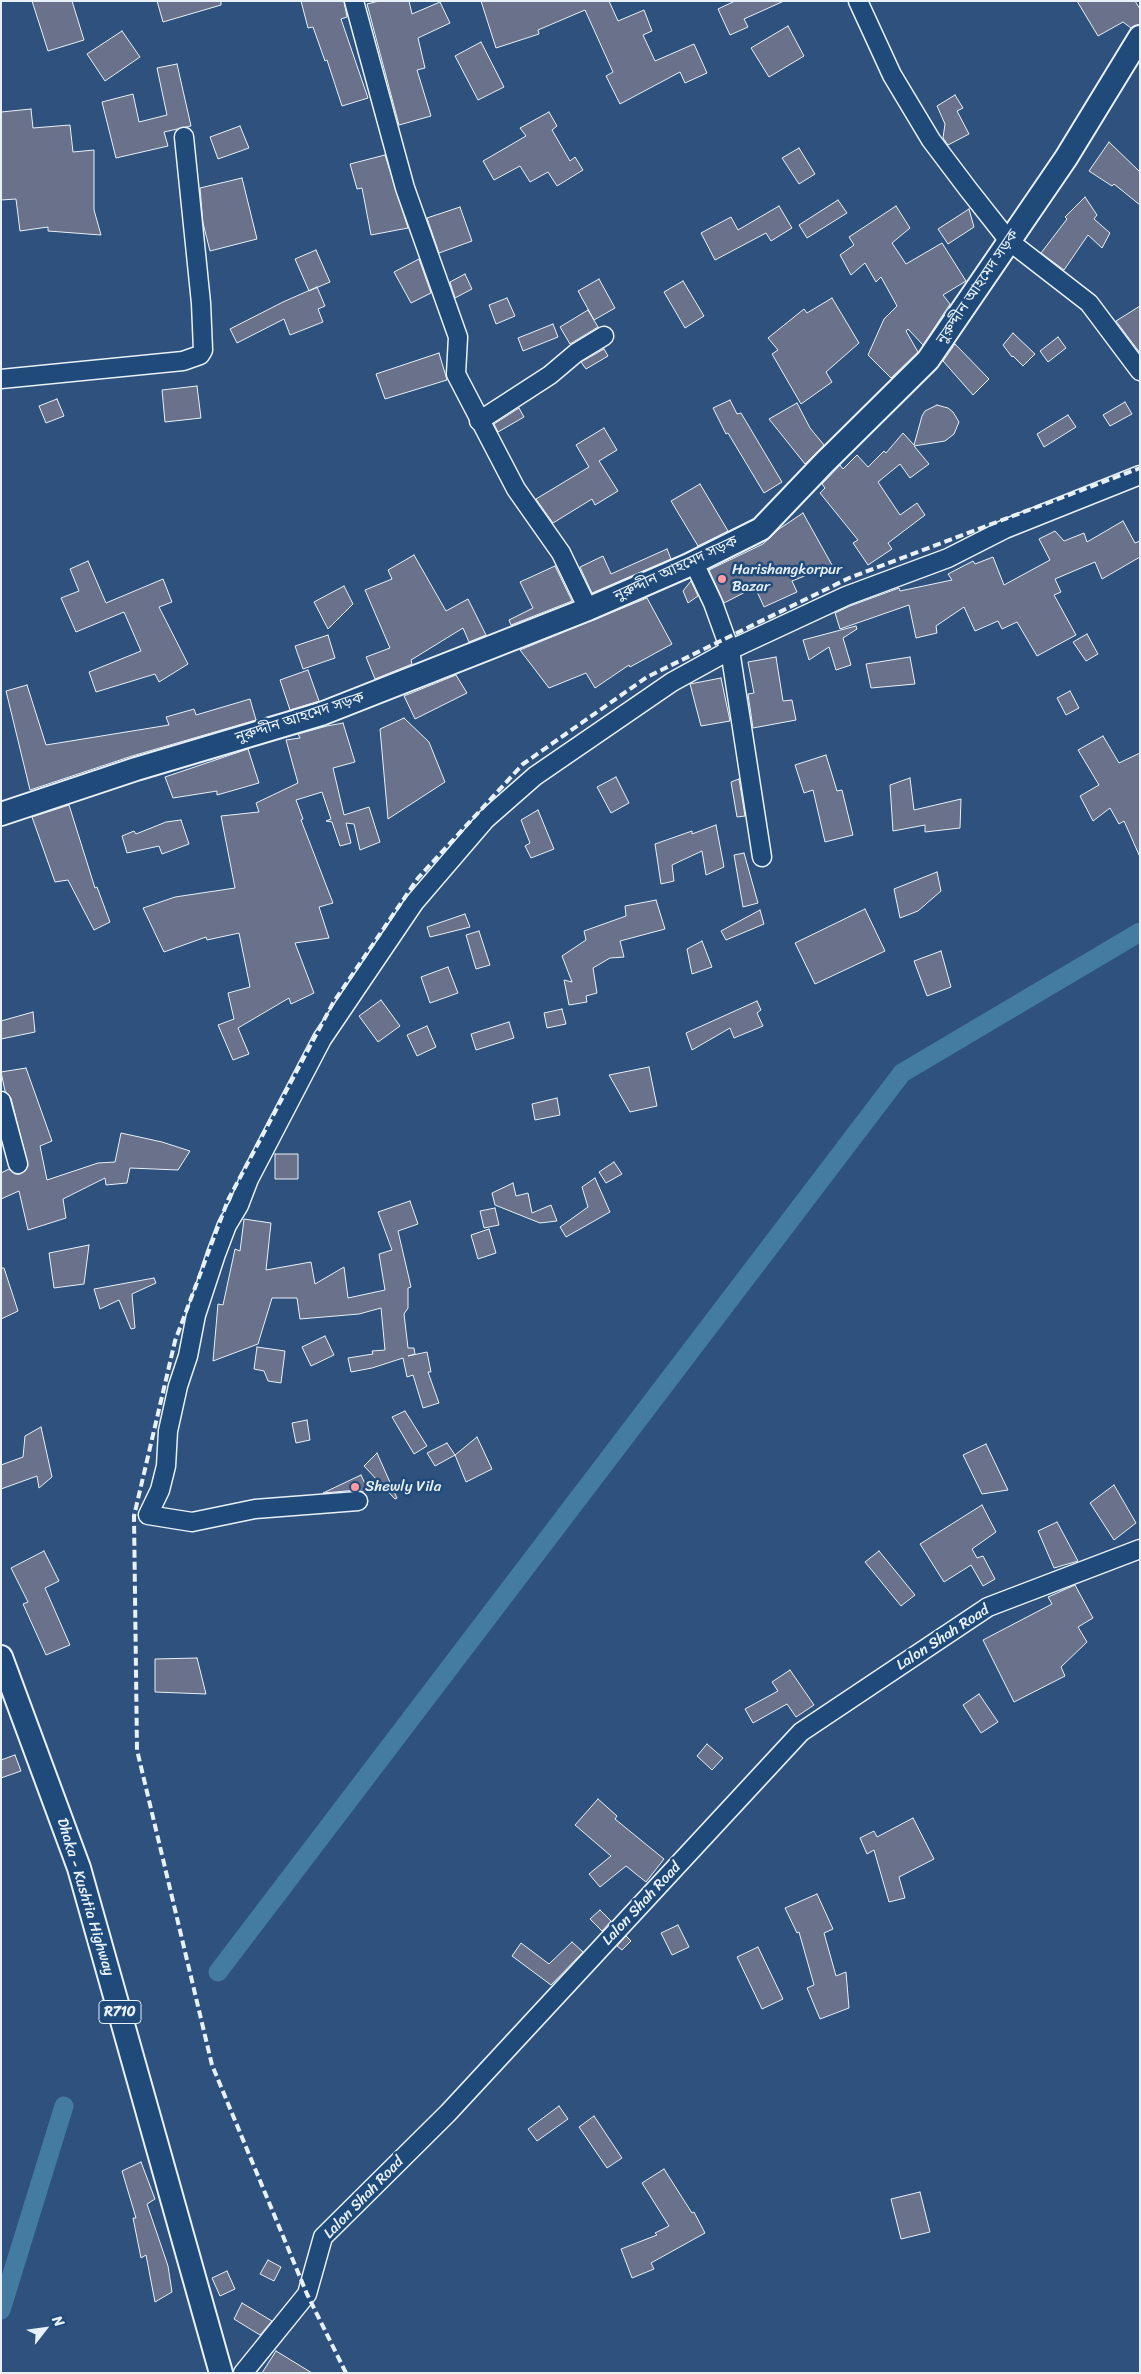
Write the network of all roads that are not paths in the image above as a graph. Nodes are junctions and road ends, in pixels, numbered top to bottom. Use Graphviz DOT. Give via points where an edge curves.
graph roads {
  1 [pos="354,1"];
  2 [pos="858,1"];
  3 [pos="1140,37"];
  4 [pos="184,137"];
  5 [pos="1009,241"];
  6 [pos="604,336"];
  7 [pos="1140,371"];
  8 [pos="1,379"];
  9 [pos="479,421"];
  10 [pos="1140,475"];
  11 [pos="694,563"];
  12 [pos="588,609"];
  13 [pos="730,650"];
  14 [pos="1,814"];
  15 [pos="762,857"];
  16 [pos="1,1101"];
  17 [pos="18,1164"];
  18 [pos="358,1501"];
  19 [pos="1140,1549"];
  20 [pos="1,1657"];
  21 [pos="221,2373"];
  22 [pos="243,2373"];
  1 -- 9 [label="street" via="405,188 458,337 456,374"];
  2 -- 5 [label="street" via="892,75 931,140"];
  3 -- 5 [label="main road, নুরুদ্দীন আহমেদ সড়ক" via="1066,158"];
  4 -- 8 [label="street" via="201,303 203,350 200,355 183,361"];
  5 -- 7 [label="street" via="1089,303"];
  5 -- 11 [label="main road, নুরুদ্দীন আহমেদ সড়ক" via="928,360 760,529"];
  6 -- 9 [label="street"];
  9 -- 12 [label="street" via="516,489 561,552"];
  10 -- 13 [label="street" via="1005,529 948,558 846,596"];
  11 -- 12 [label="main road, নুরুদ্দীন আহমেদ সড়ক"];
  11 -- 13 [label="street"];
  12 -- 14 [label="main road, নুরুদ্দীন আহমেদ সড়ক" via="321,714"];
  13 -- 15 [label="street"];
  13 -- 18 [label="street" via="672,682 559,758 486,819 460,847 414,903 336,1016 227,1225 196,1316 170,1422 166,1466 160,1490 148,1515 192,1522 255,1509"];
  16 -- 17 [label="street"];
  19 -- 22 [label="street, Lalon Shah Road" via="988,1607 802,1732 448,2112 323,2237 307,2294"];
  20 -- 21 [label="main road, Dhaka - Kushtia Highway / R710" via="79,1868"];
}
